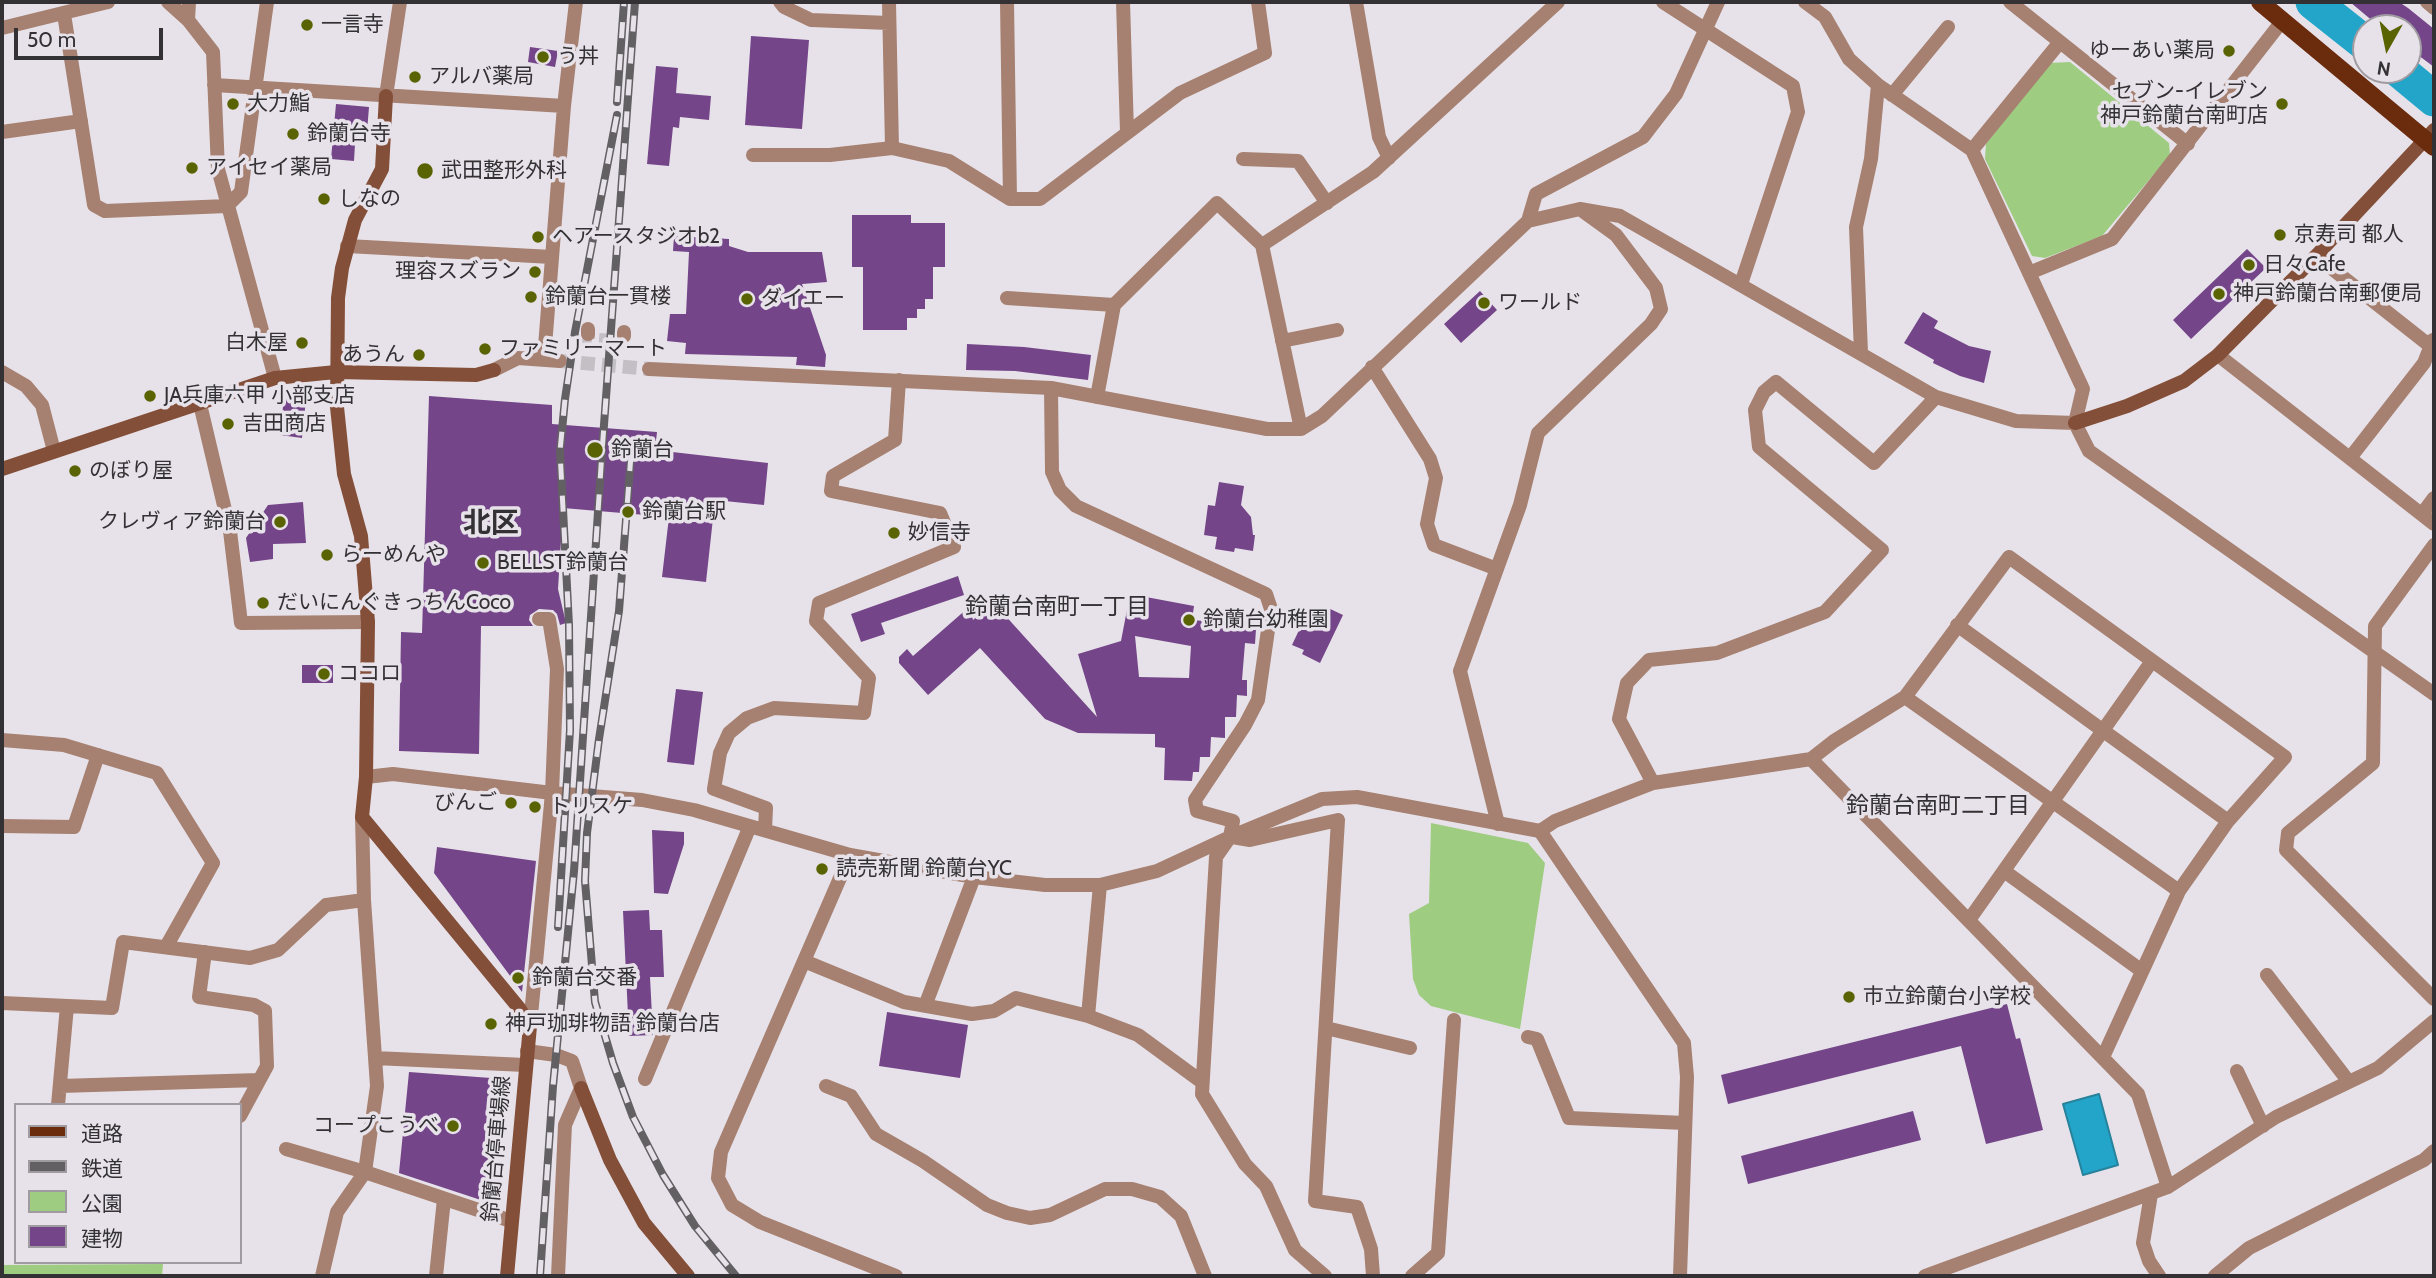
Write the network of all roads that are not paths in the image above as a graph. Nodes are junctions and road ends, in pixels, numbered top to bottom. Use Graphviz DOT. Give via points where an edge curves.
graph roads {
  1 [pos="108,2"];
  2 [pos="168,2"];
  3 [pos="189,2"];
  4 [pos="267,2"];
  5 [pos="400,2"];
  6 [pos="576,2"];
  7 [pos="780,2"];
  8 [pos="888,2"];
  9 [pos="1007,2"];
  10 [pos="1123,2"];
  11 [pos="1258,2"];
  12 [pos="1356,2"];
  13 [pos="1558,2"];
  14 [pos="1664,2"];
  15 [pos="1717,2"];
  16 [pos="1805,2"];
  17 [pos="2010,2"];
  18 [pos="2260,2"];
  19 [pos="2427,2"];
  20 [pos="2434,8"];
  21 [pos="64,14"];
  22 [pos="188,20"];
  23 [pos="2283,20"];
  24 [pos="889,23"];
  25 [pos="1948,27"];
  26 [pos="2,28"];
  27 [pos="1706,29"];
  28 [pos="2060,42"];
  29 [pos="214,85"];
  30 [pos="1878,85"];
  31 [pos="254,89"];
  32 [pos="1892,95"];
  33 [pos="386,96"];
  34 [pos="564,106"];
  35 [pos="81,121"];
  36 [pos="2,132"];
  37 [pos="1127,132"];
  38 [pos="2431,139"];
  39 [pos="2188,144"];
  40 [pos="892,149"];
  41 [pos="1972,150"];
  42 [pos="753,155"];
  43 [pos="1389,158"];
  44 [pos="1243,159"];
  45 [pos="1010,199"];
  46 [pos="1327,203"];
  47 [pos="227,206"];
  48 [pos="1580,209"];
  49 [pos="1528,221"];
  50 [pos="1262,245"];
  51 [pos="347,246"];
  52 [pos="2316,256"];
  53 [pos="552,257"];
  54 [pos="2029,273"];
  55 [pos="1741,284"];
  56 [pos="1007,298"];
  57 [pos="1114,305"];
  58 [pos="1336,330"];
  59 [pos="1282,341"];
  60 [pos="2433,344"];
  61 [pos="1861,353"];
  62 [pos="2218,355"];
  63 [pos="544,359"];
  64 [pos="560,361"];
  65 [pos="1373,367"];
  66 [pos="649,369"];
  67 [pos="2,372"];
  68 [pos="336,372"];
  69 [pos="275,378"];
  70 [pos="899,380"];
  71 [pos="1051,388"];
  72 [pos="1097,397"];
  73 [pos="1936,397"];
  74 [pos="200,404"];
  75 [pos="2075,423"];
  76 [pos="1301,429"];
  77 [pos="54,452"];
  78 [pos="2350,458"];
  79 [pos="2,469"];
  80 [pos="2434,498"];
  81 [pos="2421,514"];
  82 [pos="2434,524"];
  83 [pos="2434,545"];
  84 [pos="1497,569"];
  85 [pos="549,621"];
  86 [pos="368,622"];
  87 [pos="1957,625"];
  88 [pos="2374,650"];
  89 [pos="2152,661"];
  90 [pos="2434,694"];
  91 [pos="1905,697"];
  92 [pos="2103,731"];
  93 [pos="2,740"];
  94 [pos="98,755"];
  95 [pos="1811,759"];
  96 [pos="366,777"];
  97 [pos="1653,783"];
  98 [pos="552,793"];
  99 [pos="2053,801"];
  100 [pos="362,817"];
  101 [pos="2228,821"];
  102 [pos="1498,824"];
  103 [pos="2,826"];
  104 [pos="750,826"];
  105 [pos="765,831"];
  106 [pos="1539,831"];
  107 [pos="1230,837"];
  108 [pos="850,855"];
  109 [pos="2004,871"];
  110 [pos="974,877"];
  111 [pos="1100,886"];
  112 [pos="2179,891"];
  113 [pos="364,900"];
  114 [pos="1969,920"];
  115 [pos="166,947"];
  116 [pos="205,952"];
  117 [pos="804,961"];
  118 [pos="2143,971"];
  119 [pos="2267,975"];
  120 [pos="2434,999"];
  121 [pos="2,1003"];
  122 [pos="67,1006"];
  123 [pos="925,1006"];
  124 [pos="1088,1016"];
  125 [pos="1454,1020"];
  126 [pos="2434,1021"];
  127 [pos="530,1026"];
  128 [pos="1326,1028"];
  129 [pos="1528,1037"];
  130 [pos="1409,1048"];
  131 [pos="2103,1057"];
  132 [pos="375,1058"];
  133 [pos="526,1058"];
  134 [pos="2237,1071"];
  135 [pos="645,1079"];
  136 [pos="259,1080"];
  137 [pos="1202,1082"];
  138 [pos="2349,1082"];
  139 [pos="60,1086"];
  140 [pos="826,1086"];
  141 [pos="581,1088"];
  142 [pos="58,1103"];
  143 [pos="242,1112"];
  144 [pos="1685,1123"];
  145 [pos="2263,1126"];
  146 [pos="286,1149"];
  147 [pos="2434,1151"];
  148 [pos="365,1172"];
  149 [pos="2168,1188"];
  150 [pos="2151,1194"];
  151 [pos="444,1199"];
  152 [pos="511,1221"];
  153 [pos="323,1276"];
  154 [pos="436,1276"];
  155 [pos="507,1276"];
  156 [pos="558,1276"];
  157 [pos="688,1276"];
  158 [pos="896,1276"];
  159 [pos="1205,1276"];
  160 [pos="1325,1276"];
  161 [pos="1373,1276"];
  162 [pos="1412,1276"];
  163 [pos="1680,1276"];
  164 [pos="1931,1276"];
  165 [pos="2159,1276"];
  166 [pos="2214,1276"];
  1 -- 21 [label="street"];
  2 -- 22 [label="street"];
  3 -- 22 [label="street"];
  4 -- 31 [label="street"];
  5 -- 33 [label="street"];
  6 -- 34 [label="street"];
  7 -- 24 [label="street" via="811,20"];
  8 -- 24 [label="street"];
  9 -- 45 [label="street"];
  10 -- 37 [label="street"];
  11 -- 37 [label="street" via="1265,53 1180,93"];
  12 -- 43 [label="street" via="1379,137"];
  13 -- 43 [label="street"];
  14 -- 27 [label="street"];
  15 -- 27 [label="street"];
  16 -- 30 [label="street" via="1825,17 1849,59"];
  17 -- 28 [label="street"];
  18 -- 23 [label="main road"];
  19 -- 20 [label="street"];
  21 -- 26 [label="street"];
  21 -- 35 [label="street"];
  22 -- 29 [label="street" via="212,52"];
  23 -- 38 [label="main road"];
  23 -- 39 [label="street"];
  24 -- 40 [label="street"];
  25 -- 32 [label="street"];
  27 -- 49 [label="street" via="1676,93 1643,137 1536,194"];
  27 -- 55 [label="street" via="1793,86 1798,112"];
  28 -- 39 [label="street"];
  28 -- 41 [label="street"];
  29 -- 31 [label="street"];
  29 -- 47 [label="street" via="218,169"];
  30 -- 32 [label="street"];
  30 -- 61 [label="street" via="1871,159 1856,227"];
  31 -- 33 [label="street"];
  31 -- 47 [label="street" via="241,192"];
  32 -- 41 [label="street"];
  33 -- 34 [label="street"];
  33 -- 51 [label="street" via="382,169"];
  34 -- 53 [label="street"];
  35 -- 36 [label="street"];
  35 -- 47 [label="street" via="94,205 105,211"];
  37 -- 45 [label="street" via="1040,199"];
  38 -- 52 [label="street"];
  39 -- 54 [label="street" via="2112,239"];
  40 -- 42 [label="street"];
  40 -- 45 [label="street" via="949,161"];
  41 -- 54 [label="street"];
  43 -- 46 [label="street"];
  44 -- 46 [label="street" via="1297,162"];
  46 -- 50 [label="street"];
  47 -- 69 [label="street"];
  48 -- 49 [label="street"];
  48 -- 55 [label="street" via="1620,216"];
  48 -- 84 [label="street" via="1616,235 1656,288 1661,309 1538,433 1520,505"];
  49 -- 65 [label="street"];
  50 -- 57 [label="street" via="1217,203"];
  50 -- 59 [label="street"];
  51 -- 53 [label="street"];
  51 -- 68 [label="street" via="338,298"];
  52 -- 60 [label="street"];
  52 -- 62 [label="street"];
  53 -- 63 [label="street"];
  54 -- 75 [label="street" via="2082,389"];
  55 -- 61 [label="street"];
  56 -- 57 [label="street"];
  57 -- 72 [label="street"];
  58 -- 59 [label="street"];
  59 -- 76 [label="street"];
  60 -- 78 [label="street" via="2424,363"];
  61 -- 73 [label="street"];
  62 -- 75 [label="street" via="2184,381"];
  62 -- 78 [label="street"];
  63 -- 64 [label="street"];
  63 -- 68 [label="street" via="518,358 469,376"];
  65 -- 76 [label="street" via="1322,416"];
  65 -- 84 [label="street" via="1430,459 1436,478 1427,524 1434,545"];
  66 -- 70 [label="street"];
  67 -- 77 [label="street" via="26,386 43,405"];
  68 -- 69 [label="street"];
  68 -- 86 [label="street" via="344,474 361,536"];
  69 -- 74 [label="street"];
  70 -- 71 [label="street"];
  70 -- 105 [label="street" via="895,440 833,476 831,491 940,513 954,547 819,603 816,621 869,678 864,713 774,708 747,718 729,733 720,753 714,789 766,808"];
  71 -- 72 [label="street"];
  71 -- 107 [label="street" via="1052,472 1060,490 1076,506 1266,593 1271,609 1258,700 1195,800 1197,811 1233,821"];
  72 -- 76 [label="street" via="1267,429"];
  73 -- 75 [label="street" via="2016,421"];
  73 -- 97 [label="street" via="1874,463 1776,382 1764,392 1755,410 1759,447 1882,550 1825,612 1717,653 1649,660 1634,675 1627,683 1619,719"];
  74 -- 77 [label="street"];
  74 -- 86 [label="street" via="230,531 241,623"];
  75 -- 88 [label="street" via="2089,451"];
  77 -- 79 [label="street"];
  78 -- 81 [label="street"];
  80 -- 81 [label="street"];
  81 -- 82 [label="street"];
  83 -- 88 [label="street" via="2375,625"];
  84 -- 102 [label="street" via="1460,671"];
  85 -- 98 [label="street" via="557,669"];
  86 -- 96 [label="street"];
  87 -- 89 [label="street" via="2009,556"];
  87 -- 91 [label="street"];
  87 -- 92 [label="street"];
  88 -- 90 [label="street"];
  88 -- 120 [label="street" via="2373,762 2288,833 2286,850"];
  89 -- 92 [label="street"];
  89 -- 101 [label="street" via="2285,757"];
  91 -- 95 [label="street"];
  91 -- 99 [label="street"];
  92 -- 99 [label="street"];
  92 -- 101 [label="street"];
  93 -- 94 [label="street" via="64,745"];
  94 -- 103 [label="street" via="74,827"];
  94 -- 115 [label="street" via="158,773 214,863"];
  95 -- 97 [label="street"];
  95 -- 114 [label="street"];
  96 -- 98 [label="street" via="393,774"];
  96 -- 100 [label="street"];
  97 -- 106 [label="street"];
  98 -- 104 [label="street" via="642,800"];
  98 -- 127 [label="street"];
  99 -- 109 [label="street"];
  99 -- 112 [label="street"];
  100 -- 113 [label="street"];
  100 -- 127 [label="street"];
  101 -- 112 [label="street"];
  102 -- 106 [label="street"];
  102 -- 107 [label="street" via="1357,797 1322,799"];
  104 -- 105 [label="street"];
  104 -- 135 [label="street"];
  105 -- 108 [label="street"];
  106 -- 144 [label="street" via="1684,1043"];
  107 -- 111 [label="street" via="1157,871"];
  107 -- 128 [label="street" via="1250,840 1338,820"];
  107 -- 137 [label="street" via="1216,857"];
  108 -- 110 [label="street"];
  108 -- 117 [label="street"];
  109 -- 114 [label="street"];
  109 -- 118 [label="street"];
  110 -- 111 [label="street"];
  110 -- 123 [label="street"];
  111 -- 124 [label="street"];
  112 -- 118 [label="street"];
  113 -- 116 [label="street" via="326,905 278,950 250,958"];
  113 -- 132 [label="street"];
  114 -- 131 [label="street"];
  115 -- 116 [label="street"];
  115 -- 122 [label="street" via="123,942 112,1008"];
  116 -- 136 [label="street" via="199,997 254,1005 265,1011 267,1066"];
  117 -- 123 [label="street" via="904,1002"];
  117 -- 158 [label="street" via="721,1153 718,1178 732,1205 760,1222"];
  118 -- 131 [label="street"];
  119 -- 138 [label="street"];
  121 -- 122 [label="street"];
  122 -- 139 [label="street"];
  123 -- 124 [label="street" via="972,1014 994,1011 1016,998"];
  124 -- 137 [label="street" via="1138,1035"];
  125 -- 162 [label="street" via="1438,1253"];
  126 -- 138 [label="street" via="2378,1068"];
  127 -- 133 [label="street, 鈴蘭台停車場線"];
  128 -- 130 [label="street"];
  128 -- 161 [label="street" via="1315,1201 1357,1207 1371,1249"];
  129 -- 144 [label="street" via="1536,1039 1569,1118"];
  131 -- 149 [label="street" via="2138,1094"];
  132 -- 133 [label="street"];
  132 -- 148 [label="street" via="377,1086"];
  133 -- 141 [label="street" via="556,1055 572,1061"];
  133 -- 152 [label="street, 鈴蘭台停車場線"];
  134 -- 145 [label="street"];
  136 -- 139 [label="street"];
  136 -- 143 [label="street"];
  137 -- 160 [label="street" via="1202,1094 1245,1164 1266,1186 1295,1250"];
  138 -- 145 [label="street"];
  139 -- 142 [label="street"];
  140 -- 159 [label="street" via="851,1096 876,1134 1007,1213 1030,1219 1050,1215 1105,1189 1132,1189 1160,1197 1181,1216"];
  141 -- 156 [label="street" via="565,1125"];
  141 -- 157 [label="street" via="610,1160 643,1223"];
  144 -- 163 [label="street"];
  145 -- 149 [label="street"];
  146 -- 148 [label="street"];
  147 -- 166 [label="street" via="2249,1248"];
  148 -- 151 [label="street"];
  148 -- 153 [label="street" via="337,1212"];
  149 -- 150 [label="street"];
  150 -- 164 [label="street"];
  150 -- 165 [label="street" via="2143,1242"];
  151 -- 152 [label="street"];
  151 -- 154 [label="street"];
  152 -- 155 [label="street, 鈴蘭台停車場線"];
}
